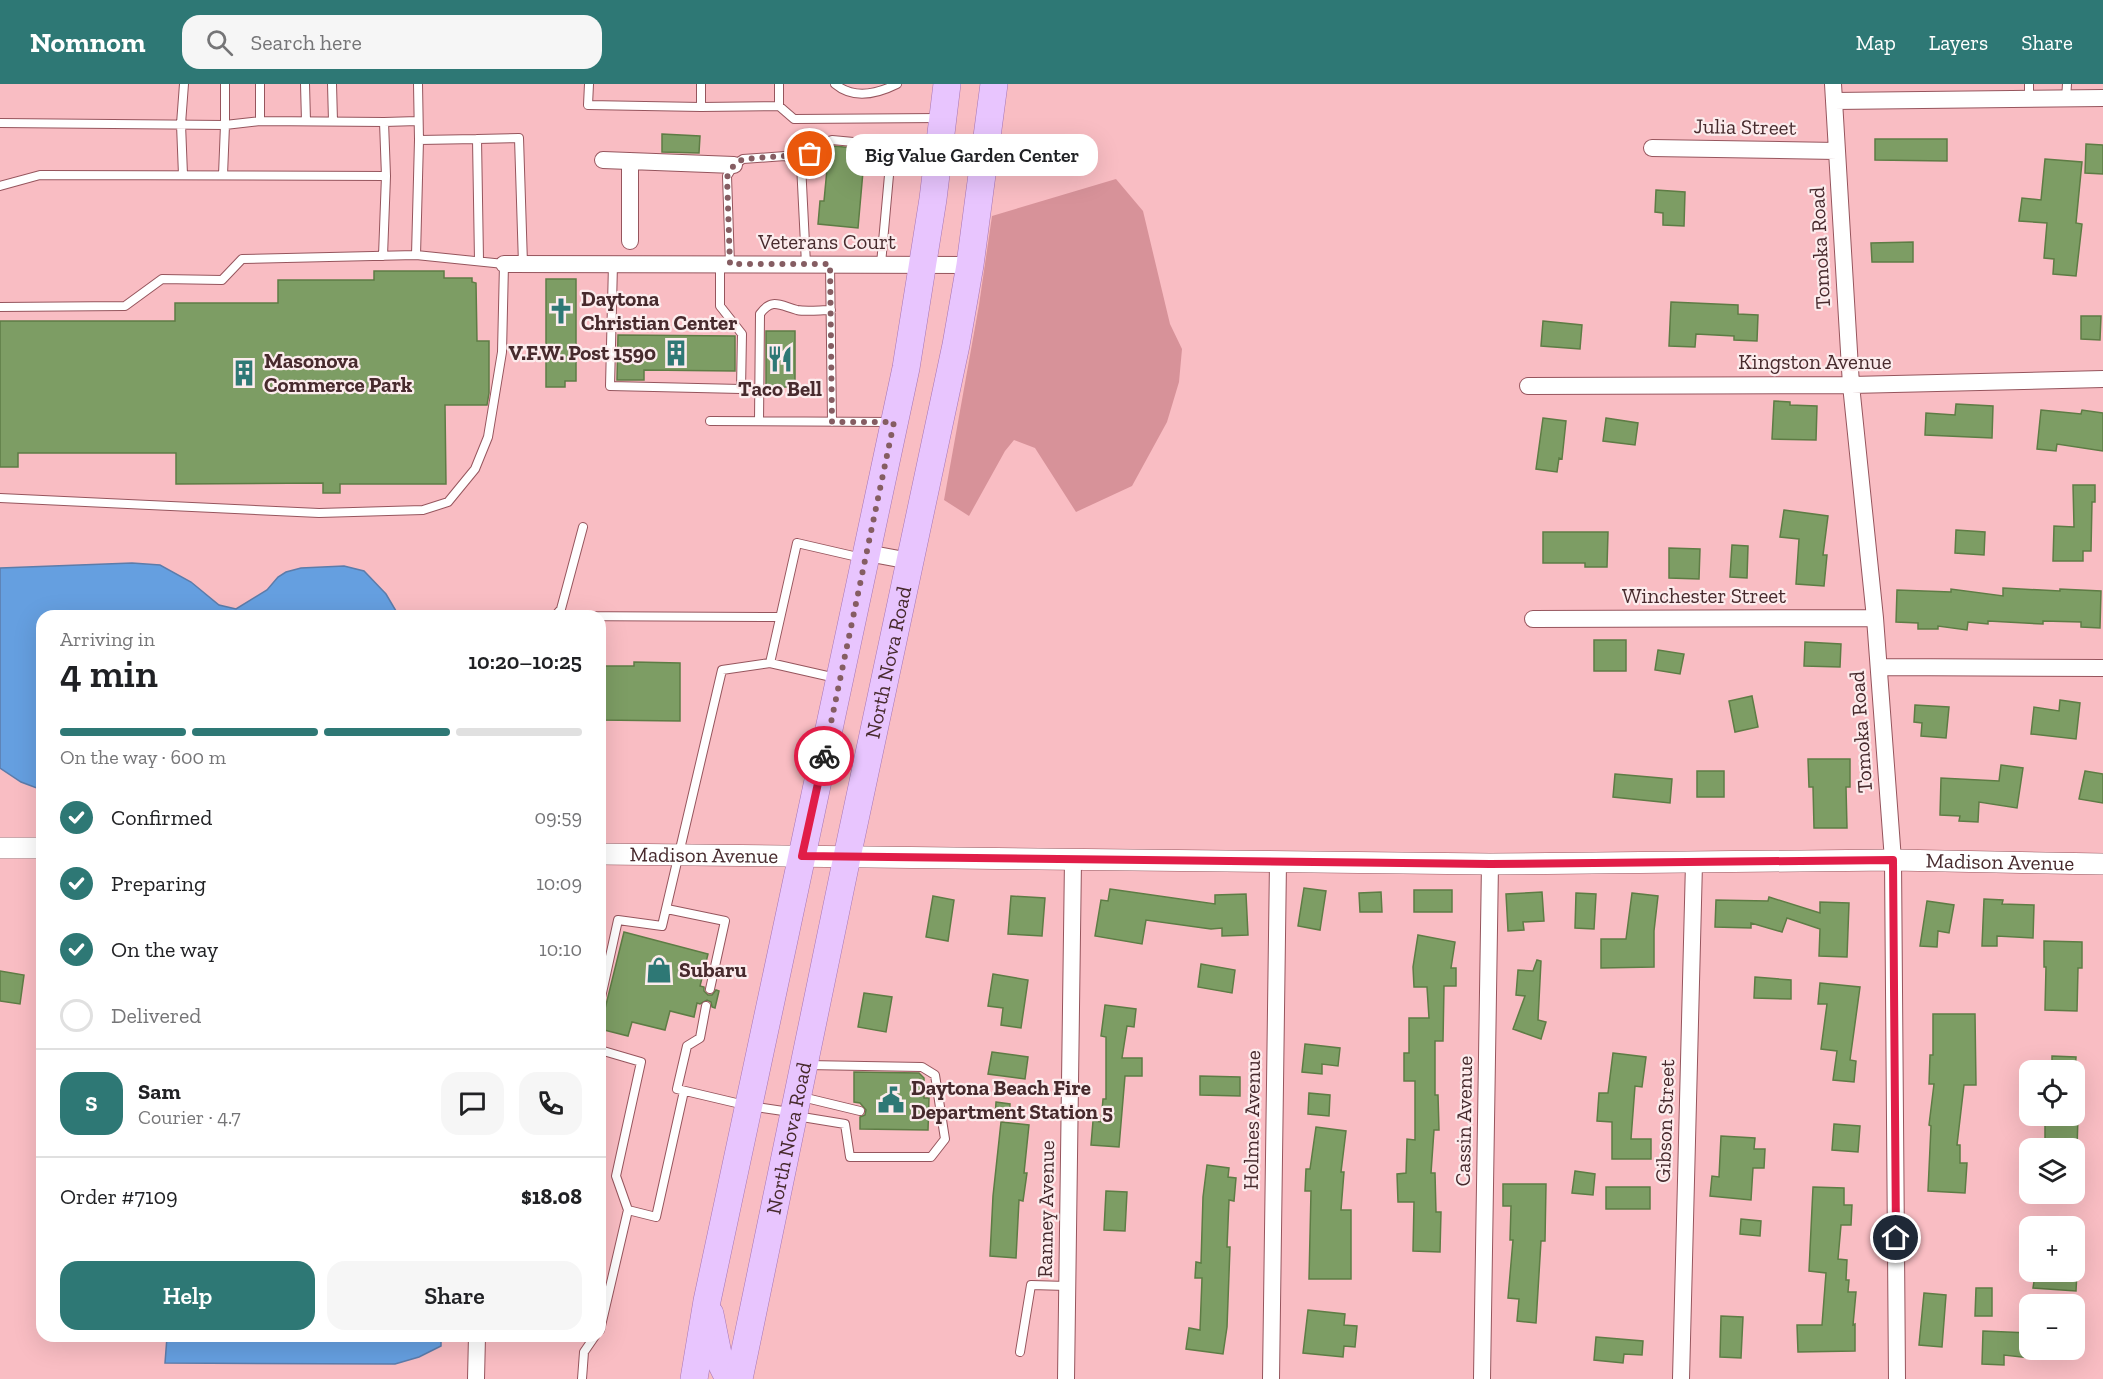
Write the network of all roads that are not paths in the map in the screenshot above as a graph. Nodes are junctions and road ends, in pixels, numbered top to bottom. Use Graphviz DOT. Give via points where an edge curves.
graph roads {
  1 [pos="184,84"];
  2 [pos="225,84"];
  3 [pos="260,84"];
  4 [pos="305,84"];
  5 [pos="332,84"];
  6 [pos="418,84"];
  7 [pos="589,84"];
  8 [pos="701,84"];
  9 [pos="780,84"];
  10 [pos="835,84"];
  11 [pos="897,84"];
  12 [pos="946,84"];
  13 [pos="994,84"];
  14 [pos="1833,84"];
  15 [pos="2067,91"];
  16 [pos="2029,92"];
  17 [pos="2103,98"];
  18 [pos="1834,101"];
  19 [pos="779,106"];
  20 [pos="701,107"];
  21 [pos="943,118"];
  22 [pos="260,121"];
  23 [pos="306,121"];
  24 [pos="333,122"];
  25 [pos="384,122"];
  26 [pos="418,122"];
  27 [pos="0,123"];
  28 [pos="182,124"];
  29 [pos="225,125"];
  30 [pos="477,139"];
  31 [pos="419,140"];
  32 [pos="1652,148"];
  33 [pos="1837,152"];
  34 [pos="891,153"];
  35 [pos="939,155"];
  36 [pos="603,160"];
  37 [pos="630,161"];
  38 [pos="801,164"];
  39 [pos="734,165"];
  40 [pos="183,175"];
  41 [pos="223,175"];
  42 [pos="386,176"];
  43 [pos="0,186"];
  44 [pos="630,241"];
  45 [pos="416,255"];
  46 [pos="383,256"];
  47 [pos="479,260"];
  48 [pos="504,264"];
  49 [pos="523,264"];
  50 [pos="613,264"];
  51 [pos="725,264"];
  52 [pos="806,264"];
  53 [pos="830,264"];
  54 [pos="881,264"];
  55 [pos="923,264"];
  56 [pos="970,265"];
  57 [pos="0,307"];
  58 [pos="831,310"];
  59 [pos="2103,379"];
  60 [pos="1851,385"];
  61 [pos="1528,386"];
  62 [pos="710,421"];
  63 [pos="759,421"];
  64 [pos="832,422"];
  65 [pos="894,422"];
  66 [pos="0,498"];
  67 [pos="583,527"];
  68 [pos="866,556"];
  69 [pos="909,561"];
  70 [pos="560,610"];
  71 [pos="606,616"];
  72 [pos="780,617"];
  73 [pos="1533,618"];
  74 [pos="1875,618"];
  75 [pos="770,663"];
  76 [pos="1879,667"];
  77 [pos="2103,668"];
  78 [pos="840,679"];
  79 [pos="0,848"];
  80 [pos="36,848"];
  81 [pos="606,854"];
  82 [pos="678,855"];
  83 [pos="802,856"];
  84 [pos="847,857"];
  85 [pos="1073,860"];
  86 [pos="1893,860"];
  87 [pos="1278,862"];
  88 [pos="1694,863"];
  89 [pos="1490,864"];
  90 [pos="2103,864"];
  91 [pos="667,909"];
  92 [pos="606,975"];
  93 [pos="710,989"];
  94 [pos="706,1006"];
  95 [pos="606,1052"];
  96 [pos="803,1065"];
  97 [pos="681,1090"];
  98 [pos="749,1106"];
  99 [pos="794,1108"];
  100 [pos="860,1111"];
  101 [pos="628,1210"];
  102 [pos="1067,1286"];
  103 [pos="707,1301"];
  104 [pos="606,1304"];
  105 [pos="477,1342"];
  106 [pos="591,1342"];
  107 [pos="1020,1352"];
  108 [pos="476,1379"];
  109 [pos="582,1379"];
  110 [pos="693,1379"];
  111 [pos="729,1379"];
  112 [pos="739,1379"];
  113 [pos="1066,1379"];
  114 [pos="1270,1379"];
  115 [pos="1482,1379"];
  116 [pos="1681,1379"];
  117 [pos="1898,1379"];
  1 -- 28 [label="lane"];
  2 -- 29 [label="lane"];
  3 -- 22 [label="lane"];
  4 -- 23 [label="lane"];
  5 -- 24 [label="lane"];
  6 -- 26 [label="lane"];
  7 -- 20 [label="lane" via="588,105"];
  8 -- 20 [label="lane"];
  9 -- 19 [label="lane"];
  10 -- 11 [label="lane" via="843,91 861,94 879,93"];
  12 -- 21 [label="main road, North Nova Road"];
  13 -- 56 [label="main road, North Nova Road"];
  14 -- 18 [label="street, Tomoka Road"];
  15 -- 16 [label="street"];
  15 -- 17 [label="street"];
  16 -- 18 [label="street"];
  18 -- 33 [label="street, Tomoka Road"];
  19 -- 20 [label="lane"];
  19 -- 21 [label="lane" via="794,119"];
  21 -- 35 [label="main road, North Nova Road"];
  22 -- 23 [label="lane"];
  22 -- 29 [label="lane"];
  23 -- 24 [label="lane"];
  24 -- 25 [label="lane"];
  25 -- 26 [label="lane"];
  25 -- 42 [label="lane"];
  26 -- 31 [label="lane"];
  27 -- 28 [label="lane"];
  28 -- 29 [label="lane"];
  28 -- 40 [label="lane"];
  29 -- 41 [label="lane"];
  30 -- 31 [label="lane"];
  30 -- 47 [label="lane"];
  30 -- 49 [label="lane" via="519,138"];
  31 -- 45 [label="lane"];
  32 -- 33 [label="street, Julia Street"];
  33 -- 60 [label="street, Tomoka Road"];
  34 -- 35 [label="lane"];
  34 -- 38 [label="lane" via="886,145 832,140 819,144"];
  34 -- 54 [label="lane"];
  35 -- 55 [label="main road, North Nova Road"];
  36 -- 37 [label="street"];
  37 -- 39 [label="street"];
  37 -- 44 [label="street"];
  38 -- 39 [label="lane" via="785,156 743,159"];
  38 -- 52 [label="lane"];
  39 -- 51 [label="lane" via="727,177"];
  40 -- 41 [label="lane"];
  40 -- 43 [label="lane" via="40,175"];
  41 -- 42 [label="lane"];
  42 -- 46 [label="lane"];
  45 -- 46 [label="lane"];
  45 -- 47 [label="lane"];
  46 -- 57 [label="lane" via="242,259 222,280 162,279 125,306"];
  47 -- 48 [label="lane"];
  48 -- 49 [label="street, Veterans Court"];
  48 -- 66 [label="lane" via="502,352 488,436 475,469 448,502 423,510 319,513"];
  49 -- 50 [label="street, Veterans Court"];
  50 -- 51 [label="street, Veterans Court"];
  50 -- 51 [label="lane" via="610,386 741,389 742,334 720,306"];
  51 -- 52 [label="street, Veterans Court"];
  52 -- 53 [label="street, Veterans Court"];
  53 -- 54 [label="street, Veterans Court"];
  53 -- 58 [label="lane"];
  54 -- 55 [label="street, Veterans Court"];
  55 -- 56 [label="street, Veterans Court"];
  55 -- 65 [label="main road, North Nova Road"];
  56 -- 69 [label="main road, North Nova Road"];
  58 -- 63 [label="lane" via="798,310 772,304 760,315"];
  58 -- 64 [label="lane"];
  59 -- 60 [label="street, Kingston Avenue"];
  60 -- 61 [label="street, Kingston Avenue"];
  60 -- 74 [label="street, Tomoka Road"];
  62 -- 63 [label="lane"];
  63 -- 64 [label="lane"];
  64 -- 65 [label="lane"];
  65 -- 68 [label="main road, North Nova Road"];
  67 -- 70 [label="lane"];
  68 -- 69 [label="street"];
  68 -- 72 [label="lane" via="797,543"];
  68 -- 78 [label="main road, North Nova Road"];
  69 -- 84 [label="main road, North Nova Road"];
  71 -- 72 [label="lane"];
  72 -- 75 [label="lane"];
  73 -- 74 [label="street, Winchester Street"];
  74 -- 76 [label="street, Tomoka Road"];
  75 -- 78 [label="lane"];
  75 -- 82 [label="lane" via="722,670"];
  76 -- 77 [label="street"];
  76 -- 86 [label="street, Tomoka Road"];
  78 -- 83 [label="main road, North Nova Road"];
  79 -- 80 [label="street"];
  81 -- 82 [label="street, Madison Avenue"];
  82 -- 83 [label="street, Madison Avenue"];
  82 -- 91 [label="lane"];
  83 -- 84 [label="street, Madison Avenue"];
  83 -- 98 [label="main road, North Nova Road"];
  84 -- 85 [label="street, Madison Avenue"];
  84 -- 96 [label="main road, North Nova Road"];
  85 -- 87 [label="street, Madison Avenue"];
  85 -- 102 [label="street, Ranney Avenue"];
  86 -- 88 [label="street, Madison Avenue"];
  86 -- 90 [label="street, Madison Avenue"];
  86 -- 117 [label="street, Tomoka Road"];
  87 -- 89 [label="street, Madison Avenue"];
  87 -- 114 [label="street, Holmes Avenue"];
  88 -- 89 [label="street, Madison Avenue"];
  88 -- 116 [label="street, Gibson Street"];
  89 -- 115 [label="street, Cassin Avenue"];
  91 -- 92 [label="lane" via="662,926 618,920"];
  91 -- 93 [label="lane" via="725,921"];
  94 -- 97 [label="lane" via="700,1038 687,1046"];
  95 -- 101 [label="lane" via="641,1062 616,1176"];
  96 -- 99 [label="main road, North Nova Road"];
  96 -- 99 [label="lane" via="922,1067 935,1075 945,1139 931,1158 850,1157 845,1125"];
  97 -- 98 [label="lane"];
  97 -- 101 [label="lane" via="656,1217"];
  98 -- 99 [label="lane"];
  98 -- 103 [label="main road, North Nova Road"];
  99 -- 100 [label="lane"];
  99 -- 112 [label="main road, North Nova Road"];
  101 -- 104 [label="lane"];
  102 -- 107 [label="lane" via="1031,1285"];
  102 -- 113 [label="street, Ranney Avenue"];
  103 -- 110 [label="main road, North Nova Road"];
  103 -- 111 [label="main road" via="719,1359"];
  105 -- 108 [label="street"];
  106 -- 109 [label="lane" via="584,1352"];
}
